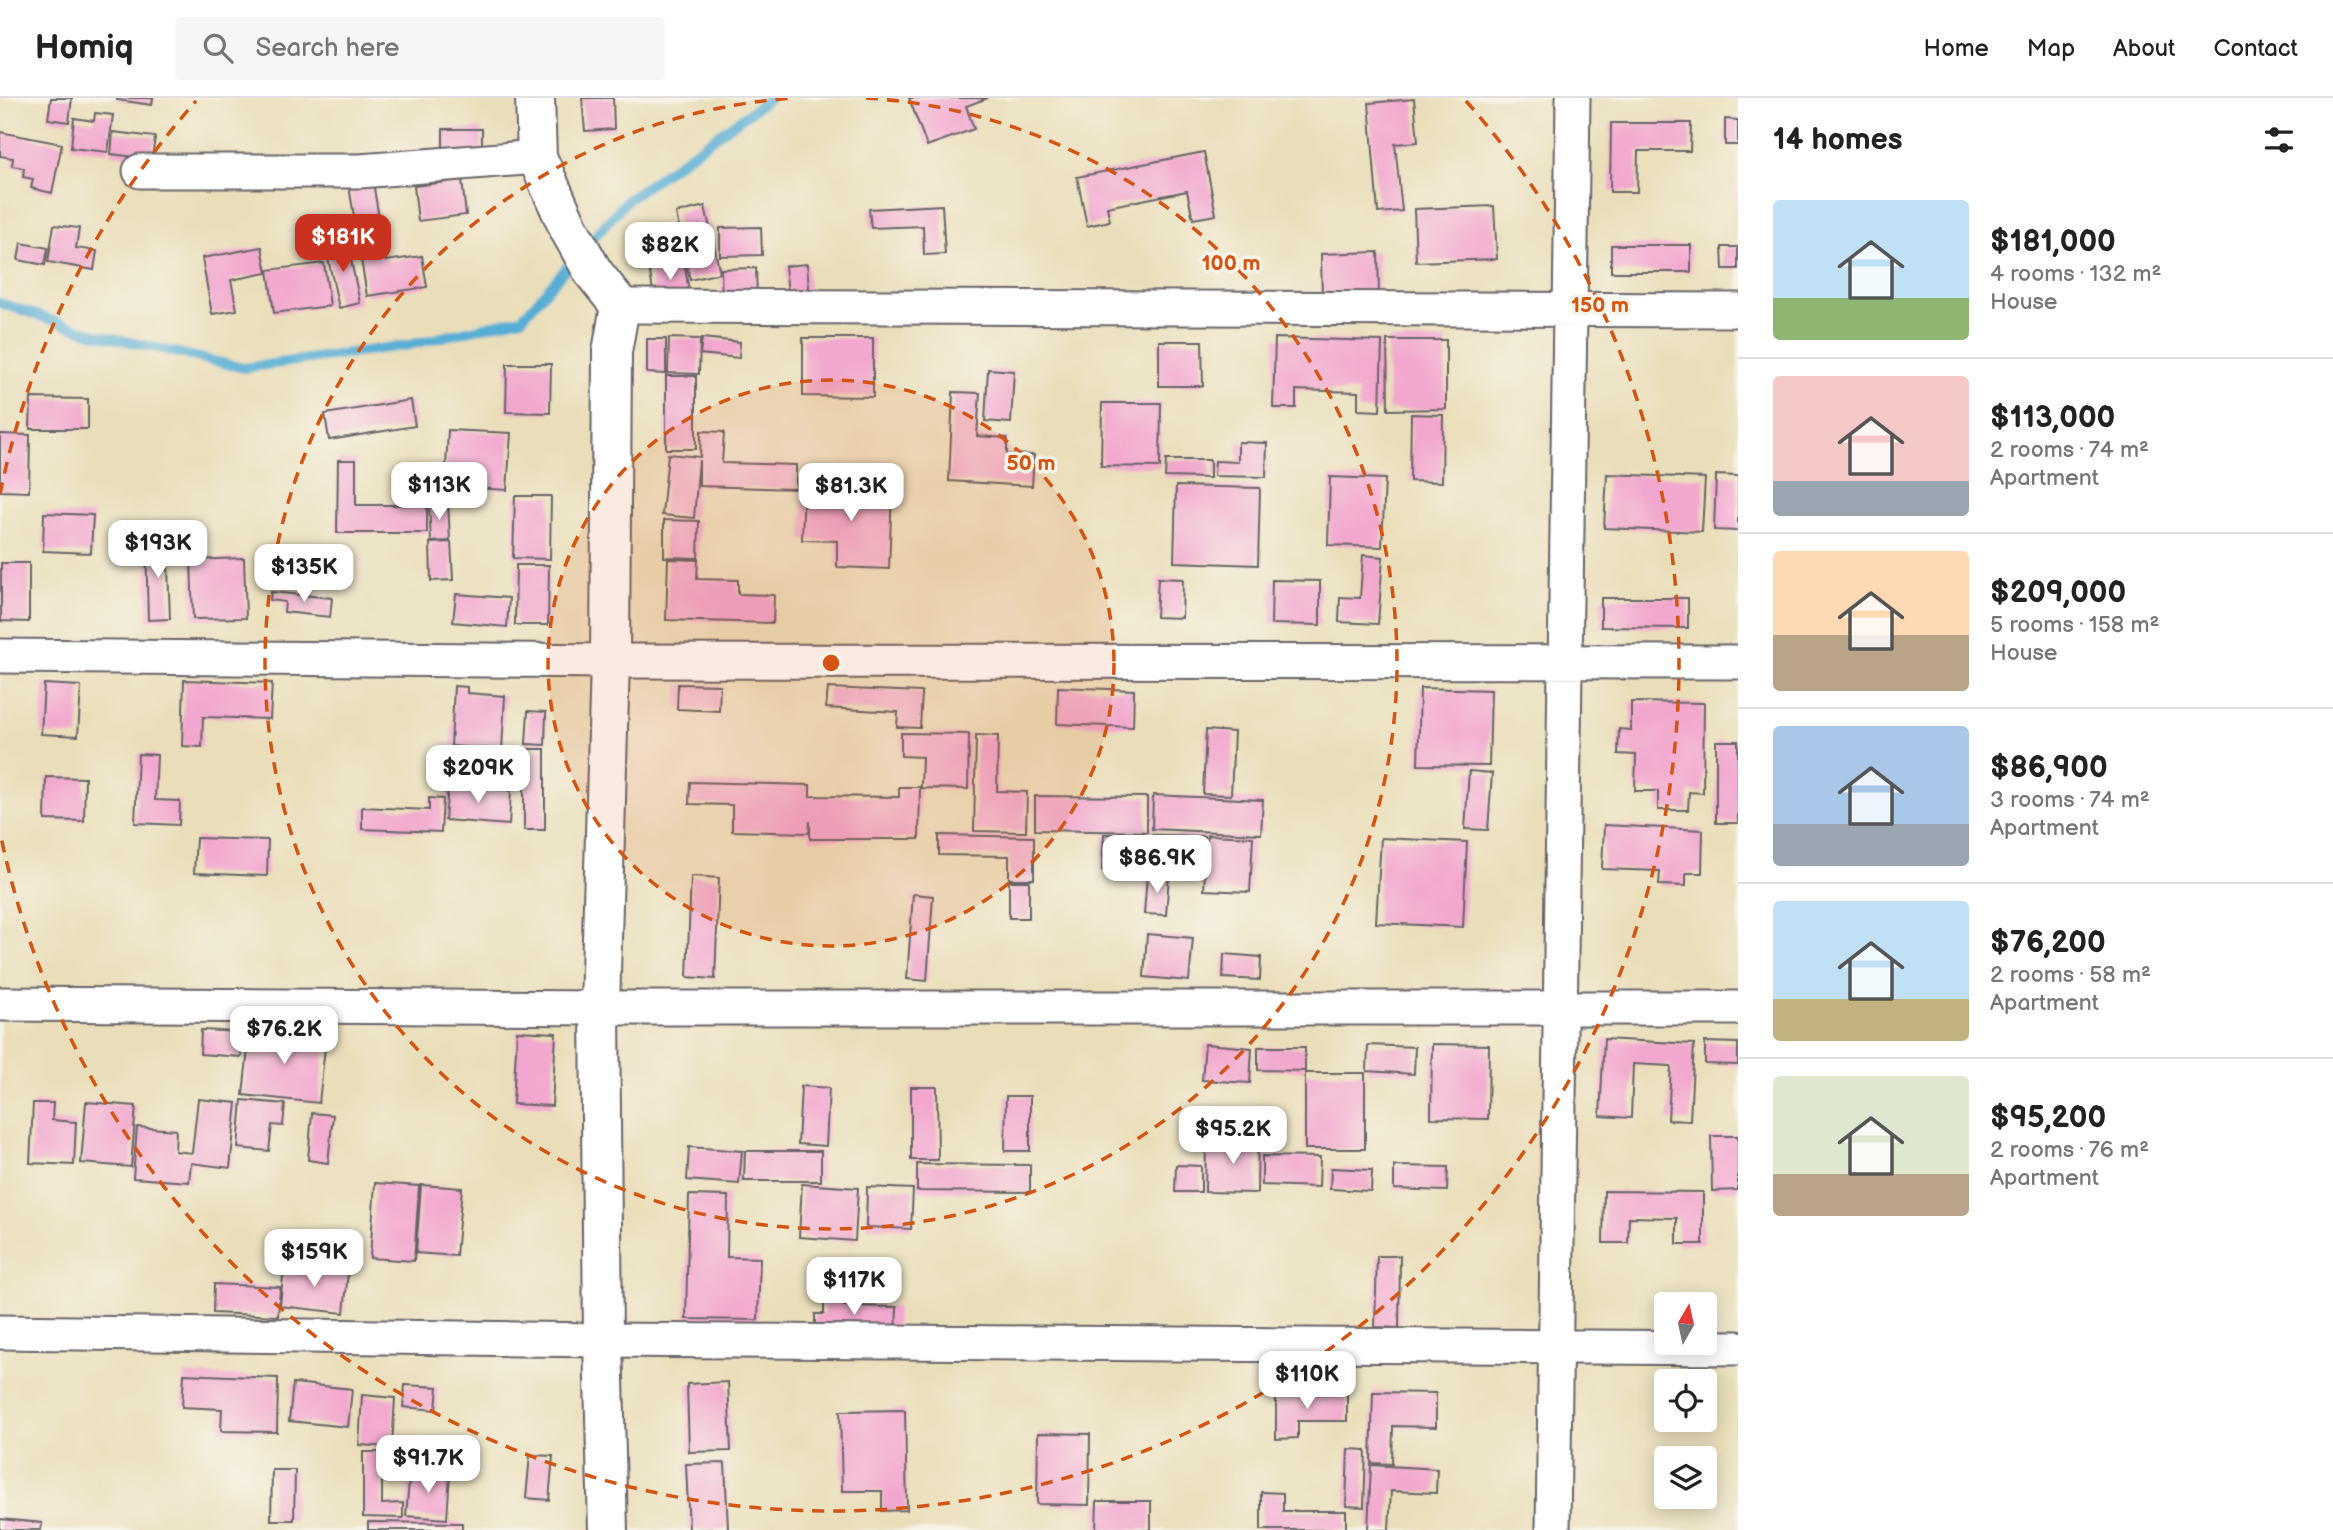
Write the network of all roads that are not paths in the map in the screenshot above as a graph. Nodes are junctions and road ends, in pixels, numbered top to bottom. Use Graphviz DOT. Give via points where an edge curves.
graph roads {
  1 [pos="535,98"];
  2 [pos="1573,98"];
  3 [pos="537,158"];
  4 [pos="140,171"];
  5 [pos="620,306"];
  6 [pos="1570,310"];
  7 [pos="1738,310"];
  8 [pos="0,656"];
  9 [pos="610,662"];
  10 [pos="1738,662"];
  11 [pos="1565,663"];
  12 [pos="0,1004"];
  13 [pos="600,1008"];
  14 [pos="1560,1008"];
  15 [pos="1738,1008"];
  16 [pos="0,1332"];
  17 [pos="603,1340"];
  18 [pos="1556,1346"];
  19 [pos="1738,1348"];
  20 [pos="608,1530"];
  21 [pos="1553,1530"];
  1 -- 3 [label="street"];
  2 -- 6 [label="street"];
  3 -- 4 [label="street" via="360,171"];
  3 -- 5 [label="street" via="593,272"];
  5 -- 6 [label="street"];
  5 -- 9 [label="street" via="612,352"];
  6 -- 7 [label="street"];
  6 -- 11 [label="street"];
  8 -- 9 [label="street"];
  9 -- 11 [label="street"];
  9 -- 13 [label="street"];
  10 -- 11 [label="street"];
  11 -- 14 [label="street"];
  12 -- 13 [label="street"];
  13 -- 14 [label="street"];
  13 -- 17 [label="street"];
  14 -- 15 [label="street"];
  14 -- 18 [label="street"];
  16 -- 17 [label="street"];
  17 -- 18 [label="street"];
  17 -- 20 [label="street"];
  18 -- 19 [label="street"];
  18 -- 21 [label="street"];
}
